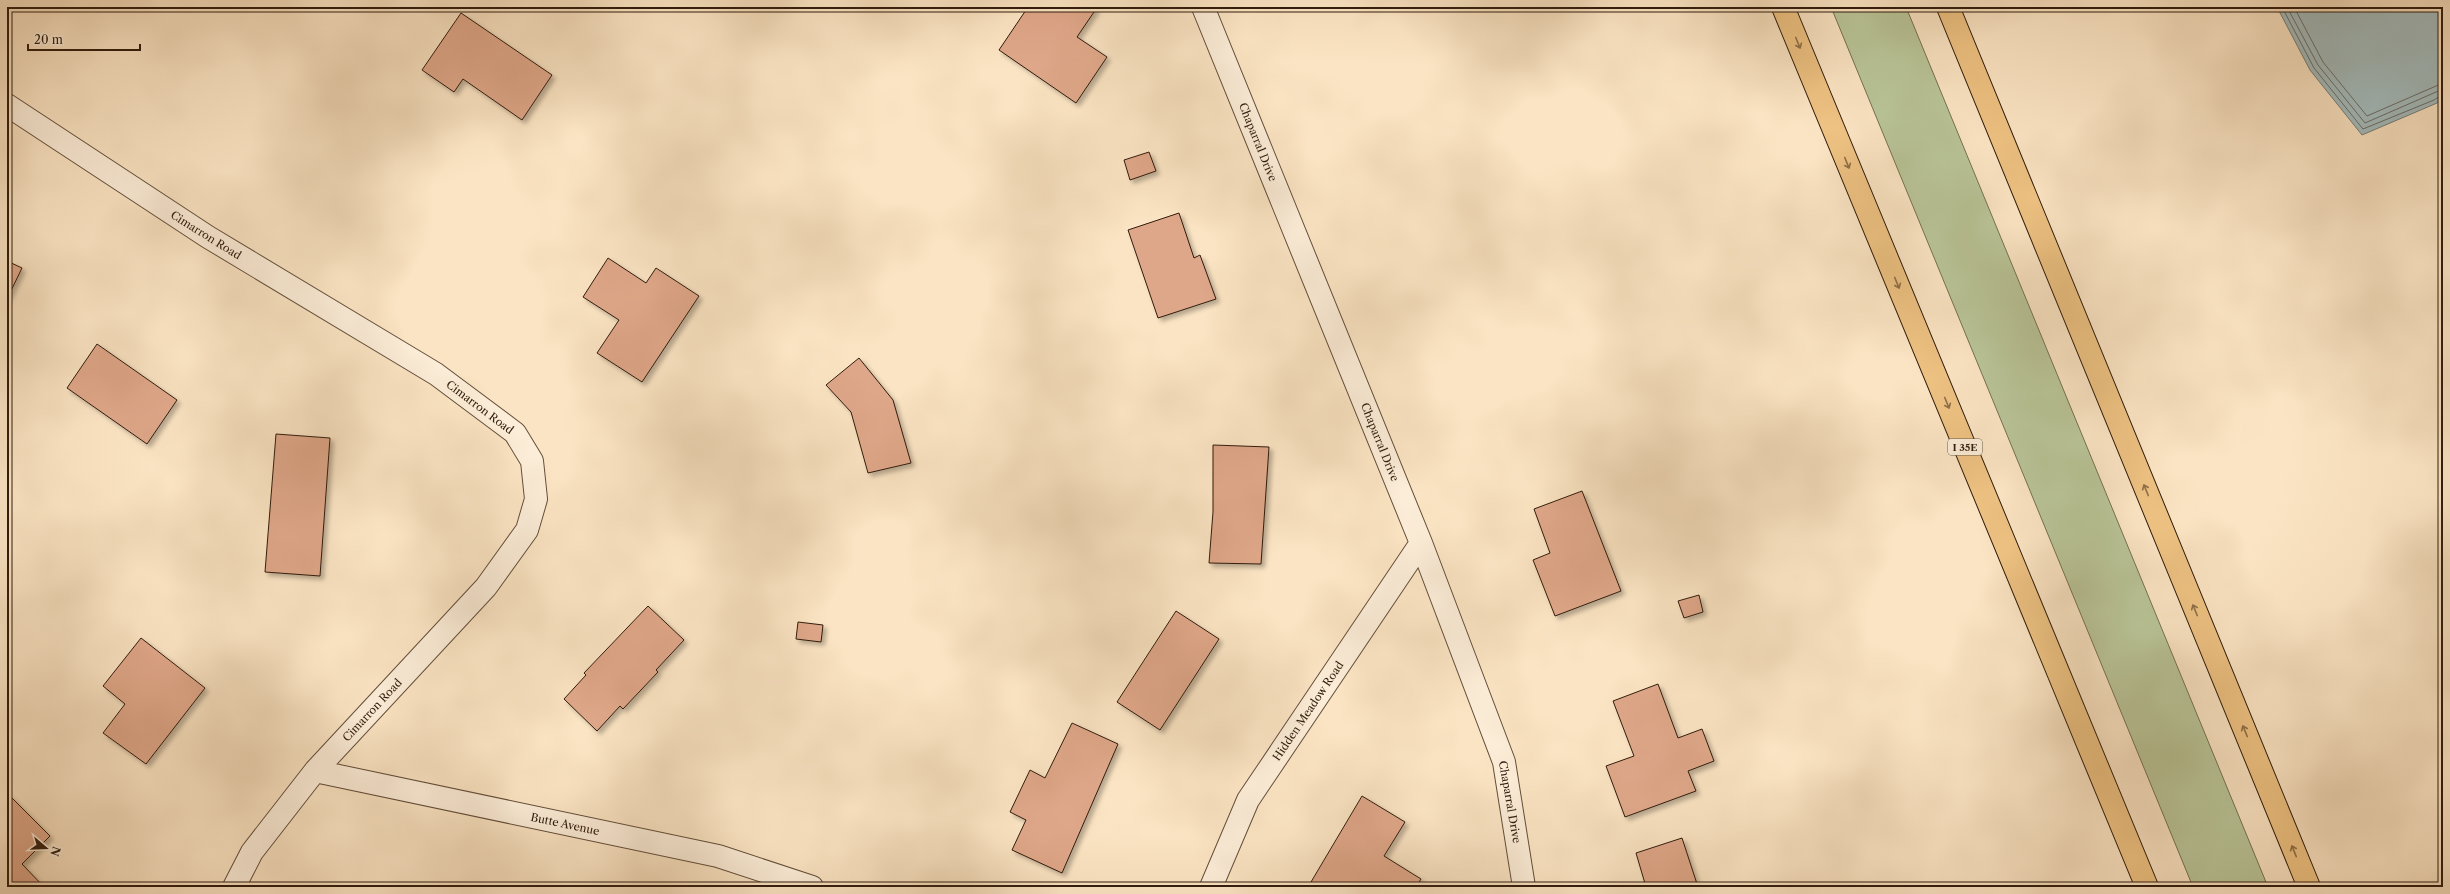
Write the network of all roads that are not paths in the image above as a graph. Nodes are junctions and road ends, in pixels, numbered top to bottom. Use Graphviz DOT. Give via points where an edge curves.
graph roads {
  1 [pos="1203,7"];
  2 [pos="1783,7"];
  3 [pos="1948,7"];
  4 [pos="7,105"];
  5 [pos="1421,543"];
  6 [pos="315,771"];
  7 [pos="234,887"];
  8 [pos="812,887"];
  9 [pos="1211,887"];
  10 [pos="1524,887"];
  11 [pos="2147,887"];
  12 [pos="2309,887"];
  1 -- 5 [label="street, Chaparral Drive"];
  2 -- 11 [label="highway, I 35E, one-way"];
  12 -- 3 [label="highway, one-way"];
  4 -- 6 [label="street, Cimarron Road" via="208,237 436,374 515,433 532,461 536,500 527,530 486,587"];
  5 -- 9 [label="street, Hidden Meadow Road" via="1248,800"];
  5 -- 10 [label="street, Chaparral Drive" via="1504,762"];
  6 -- 7 [label="street, Cimarron Road" via="252,852"];
  6 -- 8 [label="street, Butte Avenue" via="718,856"];
}
